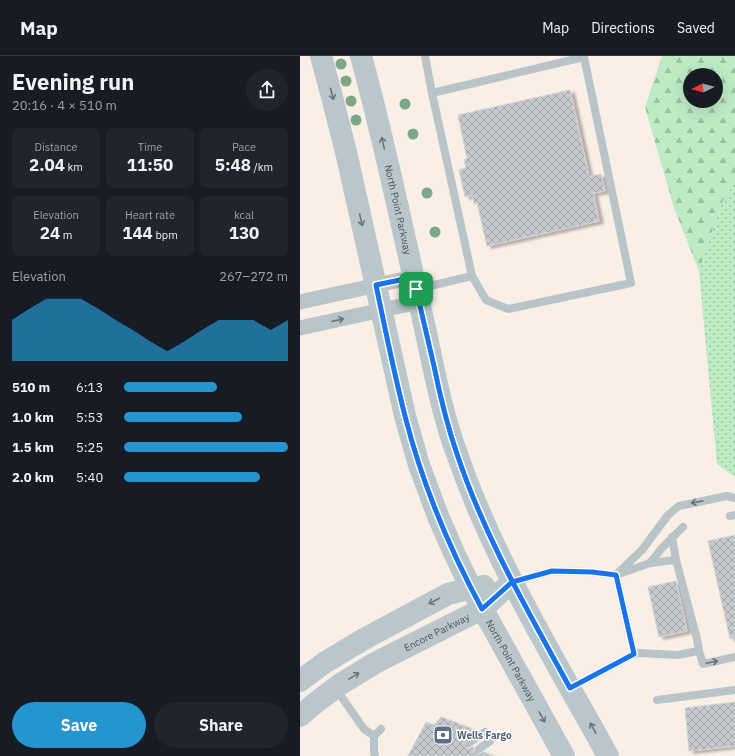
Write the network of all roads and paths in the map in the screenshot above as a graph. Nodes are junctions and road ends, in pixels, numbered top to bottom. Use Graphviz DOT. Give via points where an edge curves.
graph roads {
  1 [pos="321,56"];
  2 [pos="362,56"];
  3 [pos="426,56"];
  4 [pos="432,92"];
  5 [pos="472,276"];
  6 [pos="376,285"];
  7 [pos="416,289"];
  8 [pos="300,302"];
  9 [pos="381,310"];
  10 [pos="300,328"];
  11 [pos="735,498"];
  12 [pos="683,527"];
  13 [pos="672,537"];
  14 [pos="676,560"];
  15 [pos="650,564"];
  16 [pos="616,575"];
  17 [pos="512,582"];
  18 [pos="471,588"];
  19 [pos="482,609"];
  20 [pos="699,651"];
  21 [pos="634,654"];
  22 [pos="735,657"];
  23 [pos="300,681"];
  24 [pos="335,688"];
  25 [pos="570,688"];
  26 [pos="735,690"];
  27 [pos="657,700"];
  28 [pos="300,716"];
  29 [pos="381,728"];
  30 [pos="374,736"];
  31 [pos="485,737"];
  32 [pos="375,754"];
  33 [pos="564,756"];
  34 [pos="608,756"];
  1 -- 6 [label="street, North Point Parkway, one-way"];
  7 -- 2 [label="street, North Point Parkway, one-way"];
  3 -- 4 [label="lane"];
  4 -- 5 [label="lane"];
  4 -- 5 [label="lane" via="584,57 631,283 508,309 486,300"];
  5 -- 7 [label="lane"];
  6 -- 7 [label="street"];
  6 -- 8 [label="street"];
  6 -- 9 [label="street, North Point Parkway"];
  7 -- 9 [label="street"];
  7 -- 17 [label="street, North Point Parkway" via="442,406 456,453 474,501"];
  10 -- 9 [label="street, one-way"];
  9 -- 18 [label="street, North Point Parkway" via="405,416 420,465 438,516"];
  11 -- 16 [label="lane, one-way" via="727,496 679,506 668,515 642,550"];
  12 -- 13 [label="lane"];
  13 -- 14 [label="lane"];
  13 -- 15 [label="lane"];
  14 -- 15 [label="lane"];
  14 -- 20 [label="lane"];
  15 -- 16 [label="lane"];
  16 -- 17 [label="lane" via="552,571"];
  16 -- 21 [label="lane"];
  17 -- 18 [label="street"];
  17 -- 19 [label="street, Encore Parkway"];
  17 -- 25 [label="street, North Point Parkway"];
  18 -- 19 [label="street, North Point Parkway"];
  18 -- 23 [label="street, one-way" via="448,594 364,639"];
  24 -- 19 [label="street, Encore Parkway, one-way" via="375,663"];
  19 -- 33 [label="street, North Point Parkway, one-way"];
  20 -- 21 [label="lane" via="677,655"];
  20 -- 22 [label="lane, one-way" via="703,664"];
  21 -- 25 [label="lane"];
  24 -- 28 [label="street, Encore Parkway"];
  24 -- 30 [label="lane" via="364,728"];
  34 -- 25 [label="street, North Point Parkway, one-way"];
  26 -- 27 [label="lane"];
  29 -- 30 [label="lane"];
  30 -- 32 [label="lane"];
  31 -- 31 [label="lane" via="474,745"];
}
